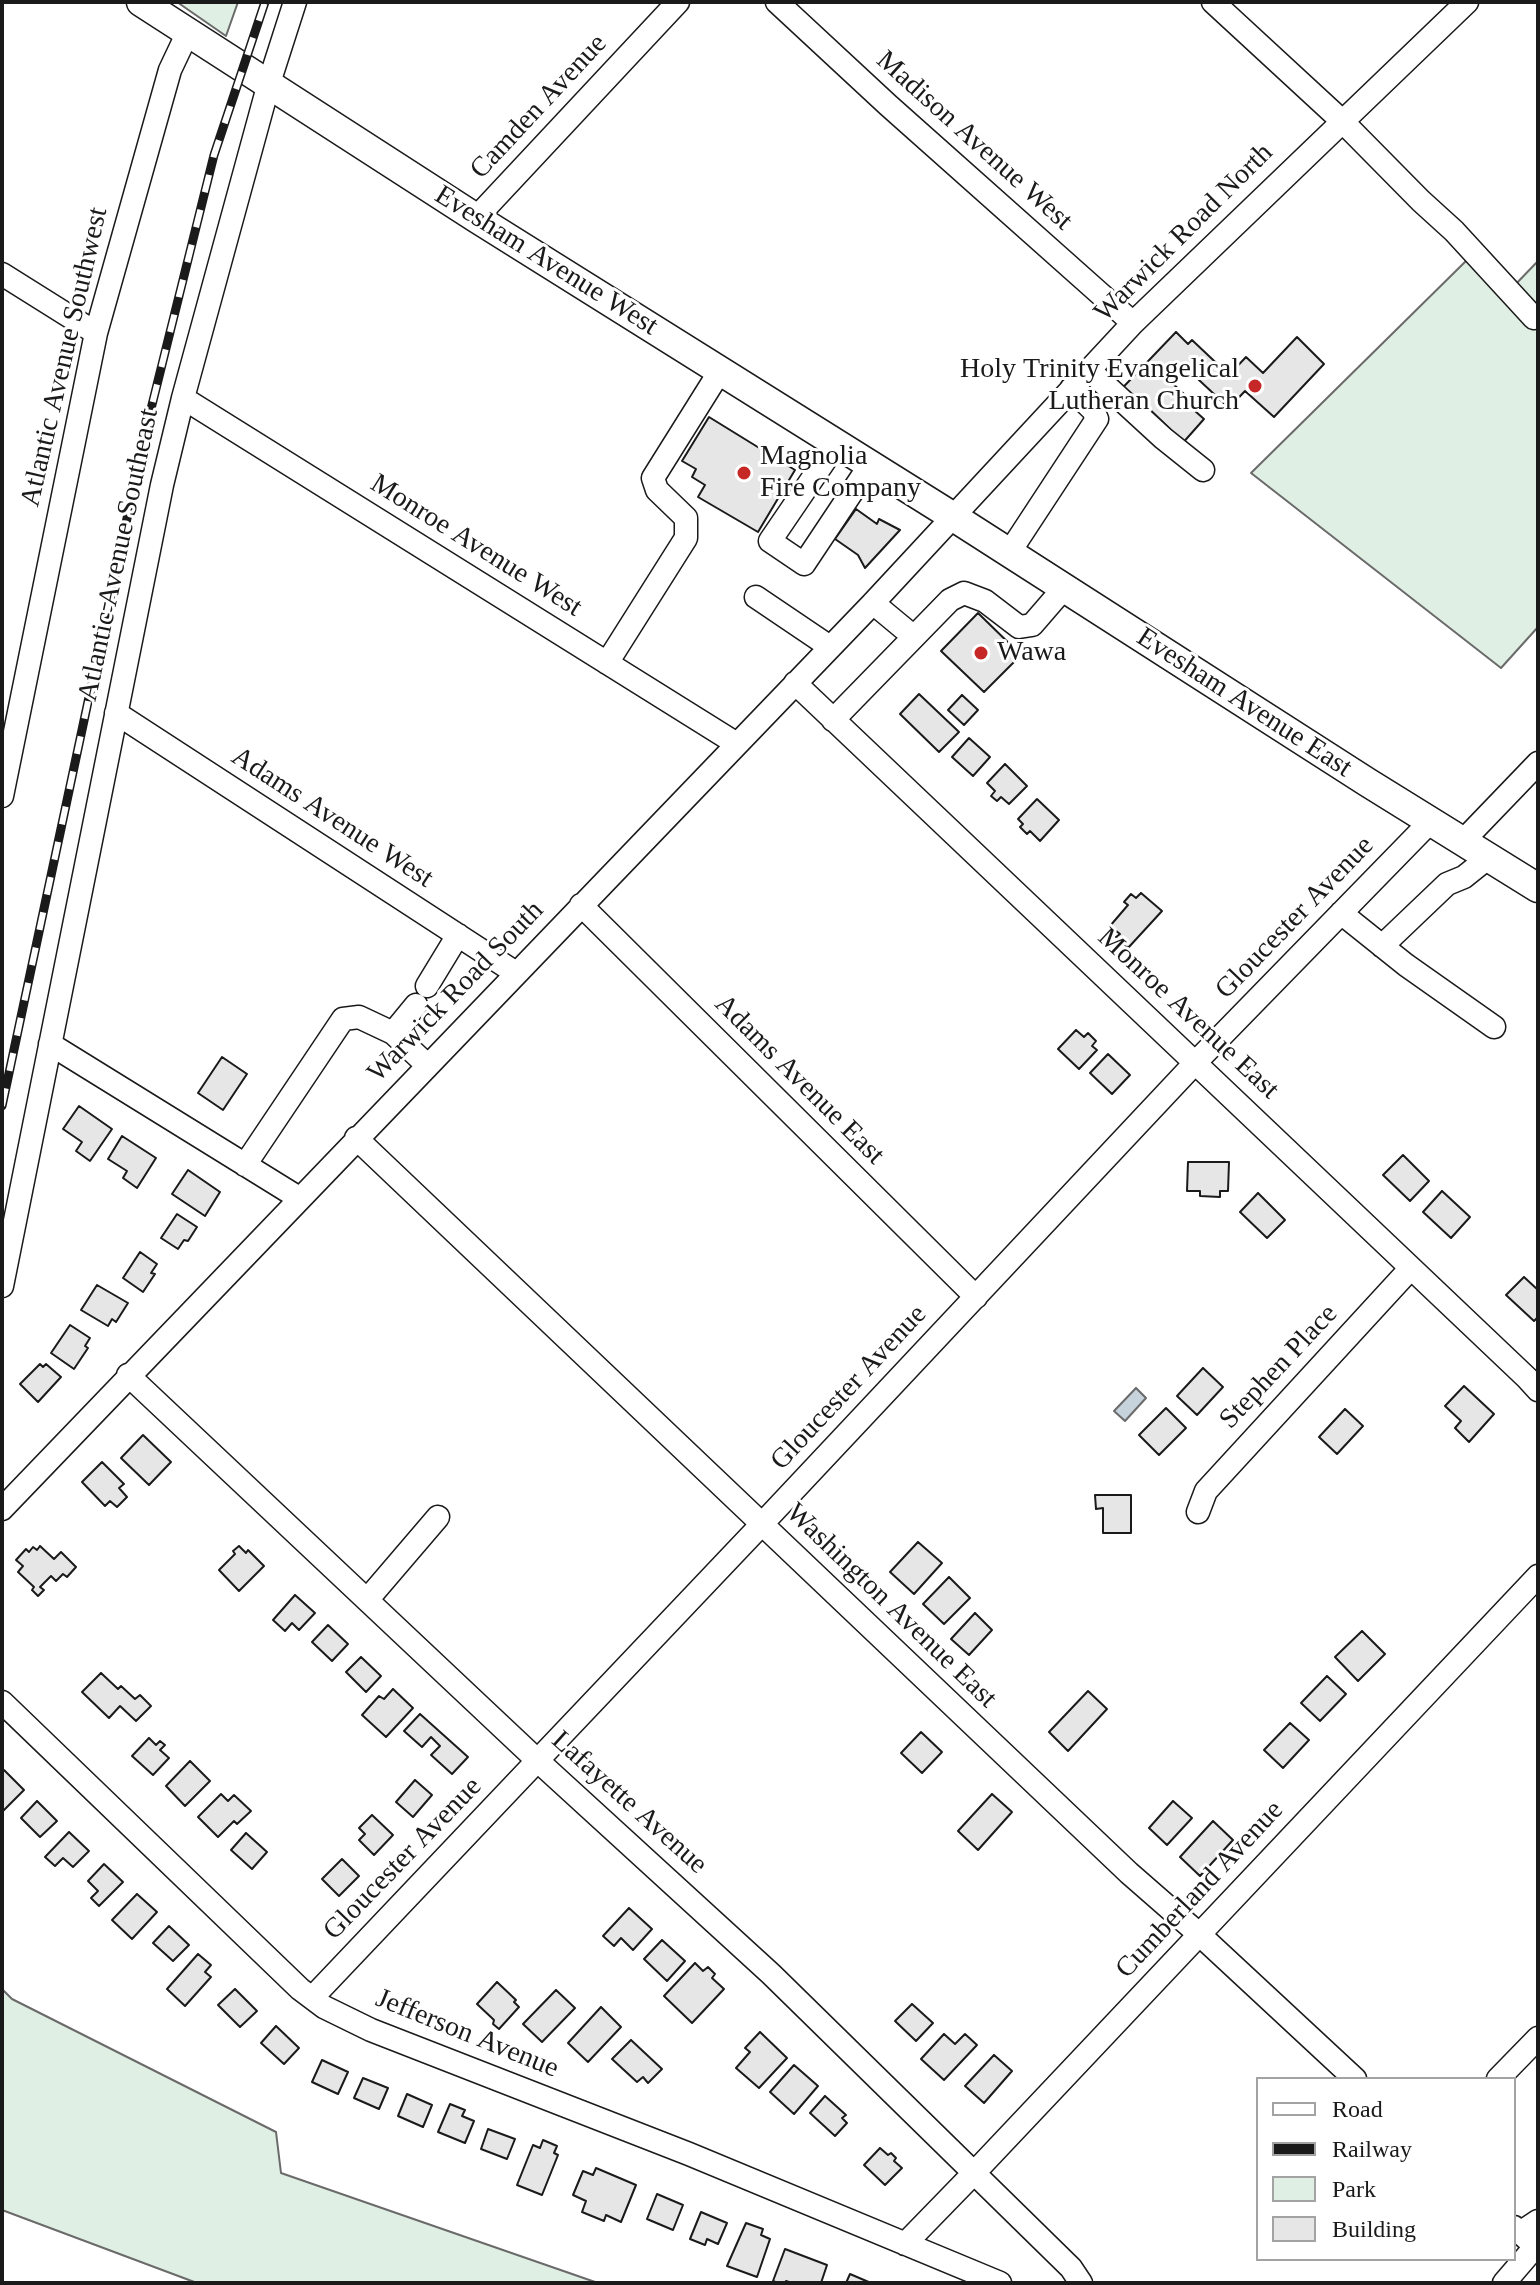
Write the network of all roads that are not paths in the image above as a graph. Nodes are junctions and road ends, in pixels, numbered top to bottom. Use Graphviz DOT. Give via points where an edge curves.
graph roads {
  1 [pos="295,2"];
  2 [pos="678,2"];
  3 [pos="777,2"];
  4 [pos="1213,2"];
  5 [pos="1467,2"];
  6 [pos="150,5"];
  7 [pos="188,32"];
  8 [pos="269,83"];
  9 [pos="1342,121"];
  10 [pos="476,218"];
  11 [pos="2,274"];
  12 [pos="1538,316"];
  13 [pos="1133,323"];
  14 [pos="96,333"];
  15 [pos="1089,370"];
  16 [pos="720,371"];
  17 [pos="1071,389"];
  18 [pos="183,398"];
  19 [pos="836,444"];
  20 [pos="870,465"];
  21 [pos="1203,470"];
  22 [pos="952,516"];
  23 [pos="1009,553"];
  24 [pos="1064,588"];
  25 [pos="756,597"];
  26 [pos="873,603"];
  27 [pos="914,637"];
  28 [pos="830,647"];
  29 [pos="607,663"];
  30 [pos="795,683"];
  31 [pos="116,713"];
  32 [pos="833,720"];
  33 [pos="737,744"];
  34 [pos="1538,763"];
  35 [pos="2,796"];
  36 [pos="1431,821"];
  37 [pos="1463,841"];
  38 [pos="1489,857"];
  39 [pos="1538,888"];
  40 [pos="581,905"];
  41 [pos="1341,913"];
  42 [pos="458,935"];
  43 [pos="1382,946"];
  44 [pos="516,973"];
  45 [pos="1494,1027"];
  46 [pos="393,1033"];
  47 [pos="50,1044"];
  48 [pos="1195,1063"];
  49 [pos="427,1065"];
  50 [pos="356,1138"];
  51 [pos="245,1165"];
  52 [pos="299,1198"];
  53 [pos="1411,1268"];
  54 [pos="2,1286"];
  55 [pos="976,1297"];
  56 [pos="128,1375"];
  57 [pos="1538,1390"];
  58 [pos="2,1509"];
  59 [pos="1198,1512"];
  60 [pos="438,1517"];
  61 [pos="762,1524"];
  62 [pos="1538,1576"];
  63 [pos="367,1600"];
  64 [pos="2,1702"];
  65 [pos="538,1761"];
  66 [pos="1200,1935"];
  67 [pos="312,1998"];
  68 [pos="1538,2038"];
  69 [pos="1353,2077"];
  70 [pos="1500,2077"];
  71 [pos="974,2173"];
  72 [pos="1529,2235"];
  73 [pos="905,2244"];
  74 [pos="1516,2260"];
  75 [pos="1515,2261"];
  76 [pos="1000,2283"];
  77 [pos="1081,2283"];
  78 [pos="1504,2283"];
  1 -- 8 [label="street, Atlantic Avenue Southeast"];
  2 -- 10 [label="street, Camden Avenue"];
  3 -- 13 [label="street, Madison Avenue West"];
  4 -- 9 [label="street"];
  5 -- 9 [label="street, Warwick Road North"];
  6 -- 7 [label="main road, Evesham Avenue West"];
  7 -- 8 [label="main road, Evesham Avenue West"];
  7 -- 14 [label="street, Atlantic Avenue Southwest" via="170,70"];
  8 -- 10 [label="main road, Evesham Avenue West"];
  8 -- 18 [label="street, Atlantic Avenue Southeast"];
  9 -- 12 [label="street" via="1534,318"];
  9 -- 13 [label="street, Warwick Road North"];
  10 -- 16 [label="main road, Evesham Avenue West"];
  11 -- 14 [label="street"];
  13 -- 15 [label="street, Warwick Road North"];
  14 -- 35 [label="street, Atlantic Avenue Southwest"];
  15 -- 17 [label="street, Warwick Road North"];
  15 -- 21 [label="street"];
  16 -- 19 [label="main road, Evesham Avenue West"];
  16 -- 29 [label="street" via="653,478 657,490 686,518 686,538"];
  17 -- 22 [label="street, Warwick Road North"];
  17 -- 23 [label="street" via="1097,419"];
  18 -- 29 [label="street, Monroe Avenue West"];
  18 -- 31 [label="street, Atlantic Avenue Southeast"];
  19 -- 20 [label="main road, Evesham Avenue West"];
  19 -- 20 [label="street" via="770,541 804,564"];
  20 -- 22 [label="main road, Evesham Avenue West"];
  22 -- 23 [label="main road, Evesham Avenue East"];
  22 -- 26 [label="street, Warwick Road South"];
  23 -- 24 [label="main road, Evesham Avenue East"];
  24 -- 27 [label="street" via="1032,625 1019,627 985,601 964,593"];
  24 -- 36 [label="main road, Evesham Avenue East"];
  25 -- 28 [label="street"];
  26 -- 27 [label="street"];
  26 -- 28 [label="street, Warwick Road South"];
  27 -- 32 [label="street"];
  28 -- 30 [label="street, Warwick Road South"];
  29 -- 33 [label="street, Monroe Avenue West"];
  30 -- 32 [label="street, Monroe Avenue East"];
  30 -- 33 [label="street, Warwick Road South"];
  31 -- 42 [label="street, Adams Avenue West"];
  31 -- 47 [label="street, Atlantic Avenue Southeast"];
  32 -- 48 [label="street, Monroe Avenue East"];
  33 -- 40 [label="street, Warwick Road South"];
  34 -- 37 [label="street"];
  36 -- 37 [label="main road, Evesham Avenue East"];
  36 -- 41 [label="street, Gloucester Avenue"];
  37 -- 38 [label="main road, Evesham Avenue East"];
  38 -- 39 [label="main road, Evesham Avenue East"];
  38 -- 43 [label="street" via="1447,884"];
  40 -- 44 [label="street, Warwick Road South"];
  40 -- 55 [label="street, Adams Avenue East"];
  41 -- 43 [label="street"];
  41 -- 48 [label="street, Gloucester Avenue"];
  42 -- 44 [label="street, Adams Avenue West"];
  42 -- 46 [label="street"];
  43 -- 45 [label="street"];
  44 -- 49 [label="street, Warwick Road South"];
  46 -- 49 [label="street"];
  46 -- 51 [label="street" via="359,1017 343,1019"];
  47 -- 51 [label="street"];
  47 -- 54 [label="street, Atlantic Avenue Southeast"];
  48 -- 53 [label="street, Monroe Avenue East"];
  48 -- 55 [label="street, Gloucester Avenue"];
  49 -- 50 [label="street, Warwick Road South"];
  50 -- 52 [label="street, Warwick Road South"];
  50 -- 61 [label="street, Washington Avenue East"];
  51 -- 52 [label="street"];
  52 -- 56 [label="street, Warwick Road South"];
  53 -- 57 [label="street, Monroe Avenue East"];
  53 -- 59 [label="street, Stephen Place" via="1206,1491"];
  55 -- 61 [label="street, Gloucester Avenue"];
  56 -- 58 [label="street, Warwick Road South"];
  56 -- 63 [label="street, Lafayette Avenue"];
  60 -- 63 [label="street"];
  61 -- 65 [label="street, Gloucester Avenue"];
  61 -- 66 [label="street, Washington Avenue East"];
  62 -- 66 [label="street, Cumberland Avenue"];
  63 -- 65 [label="street, Lafayette Avenue"];
  64 -- 67 [label="street, Jefferson Avenue"];
  65 -- 67 [label="street, Gloucester Avenue"];
  65 -- 71 [label="street, Lafayette Avenue" via="771,1974"];
  66 -- 69 [label="street, Washington Avenue East"];
  66 -- 71 [label="street, Cumberland Avenue"];
  67 -- 73 [label="street, Jefferson Avenue" via="371,2030"];
  68 -- 70 [label="street"];
  71 -- 73 [label="street, Cumberland Avenue"];
  71 -- 77 [label="street, Lafayette Avenue"];
  72 -- 74 [label="street"];
  73 -- 76 [label="street, Jefferson Avenue"];
  75 -- 78 [label="street"];
}
